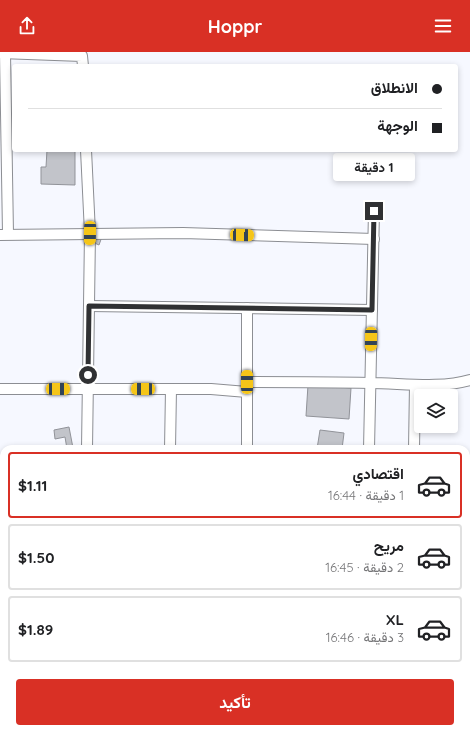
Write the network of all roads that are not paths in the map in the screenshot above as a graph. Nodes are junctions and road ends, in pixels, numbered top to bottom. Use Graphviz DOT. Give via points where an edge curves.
graph roads {
  1 [pos="2,53"];
  2 [pos="83,64"];
  3 [pos="86,152"];
  4 [pos="374,211"];
  5 [pos="90,233"];
  6 [pos="4,234"];
  7 [pos="374,239"];
  8 [pos="89,306"];
  9 [pos="247,308"];
  10 [pos="372,310"];
  11 [pos="470,380"];
  12 [pos="370,383"];
  13 [pos="415,385"];
  14 [pos="247,387"];
  15 [pos="0,389"];
  16 [pos="87,389"];
  17 [pos="171,389"];
  18 [pos="86,445"];
  19 [pos="170,445"];
  20 [pos="247,445"];
  21 [pos="369,445"];
  22 [pos="414,445"];
  1 -- 2 [label="street" via="82,56"];
  1 -- 6 [label="street"];
  3 -- 5 [label="street"];
  4 -- 7 [label="street"];
  5 -- 6 [label="street"];
  5 -- 7 [label="street"];
  5 -- 8 [label="street"];
  7 -- 10 [label="street"];
  8 -- 9 [label="street"];
  8 -- 16 [label="street"];
  9 -- 10 [label="street"];
  9 -- 14 [label="street"];
  10 -- 12 [label="street"];
  11 -- 13 [label="street" via="460,383"];
  12 -- 13 [label="street"];
  12 -- 14 [label="street"];
  12 -- 21 [label="street"];
  13 -- 22 [label="street"];
  14 -- 17 [label="street"];
  14 -- 20 [label="street"];
  15 -- 16 [label="street"];
  16 -- 17 [label="street"];
  16 -- 18 [label="street"];
  17 -- 19 [label="street"];
}
